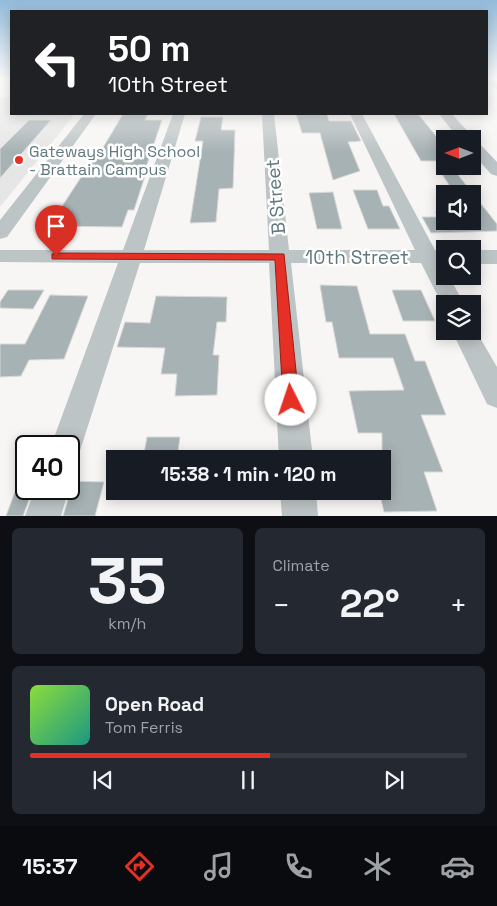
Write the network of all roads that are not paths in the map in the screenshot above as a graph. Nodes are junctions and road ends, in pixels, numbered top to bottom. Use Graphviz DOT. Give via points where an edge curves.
graph roads {
  1 [pos="89,115"];
  2 [pos="179,115"];
  3 [pos="268,115"];
  4 [pos="357,115"];
  5 [pos="446,115"];
  6 [pos="460,130"];
  7 [pos="481,154"];
  8 [pos="497,171"];
  9 [pos="0,233"];
  10 [pos="436,255"];
  11 [pos="0,256"];
  12 [pos="130,257"];
  13 [pos="280,257"];
  14 [pos="436,257"];
  15 [pos="481,257"];
  16 [pos="497,257"];
  17 [pos="469,340"];
  18 [pos="497,396"];
  19 [pos="71,435"];
  20 [pos="295,450"];
  21 [pos="48,500"];
  22 [pos="299,500"];
  23 [pos="43,516"];
  24 [pos="300,516"];
  1 -- 9 [label="street"];
  2 -- 12 [label="street"];
  3 -- 13 [label="street, B Street"];
  4 -- 10 [label="street"];
  5 -- 6 [label="street"];
  7 -- 8 [label="street"];
  11 -- 12 [label="street, 10th Street"];
  12 -- 13 [label="street, 10th Street"];
  12 -- 19 [label="street"];
  13 -- 14 [label="street, 10th Street"];
  13 -- 20 [label="street, B Street"];
  15 -- 16 [label="street"];
  17 -- 18 [label="street"];
  21 -- 23 [label="street"];
  22 -- 24 [label="street"];
}
